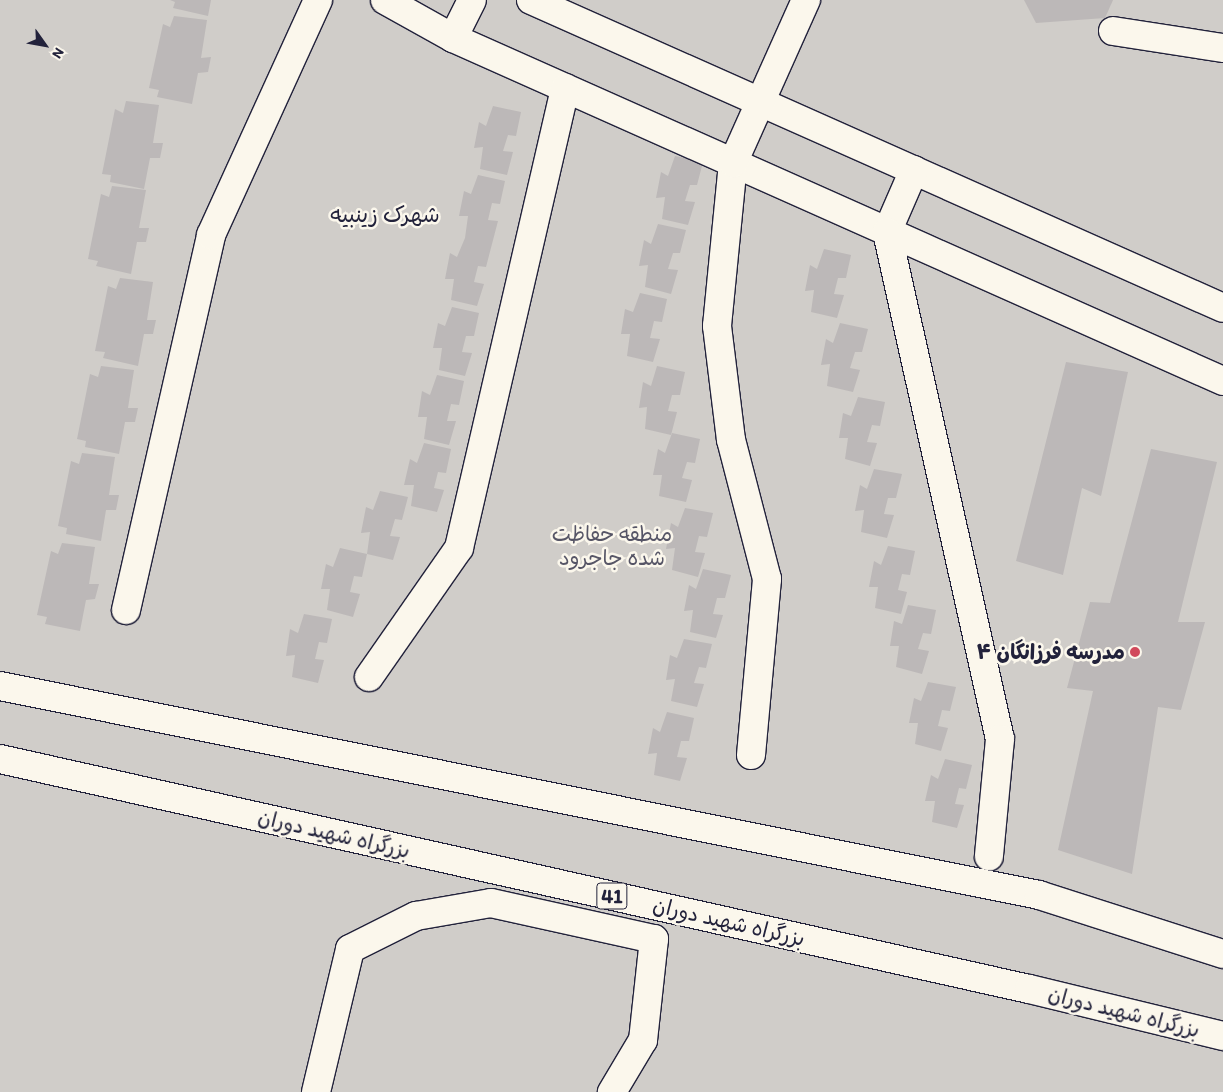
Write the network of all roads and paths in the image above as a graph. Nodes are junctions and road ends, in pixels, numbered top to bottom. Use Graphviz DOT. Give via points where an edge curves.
graph roads {
  1 [pos="318,0"];
  2 [pos="385,0"];
  3 [pos="472,0"];
  4 [pos="531,0"];
  5 [pos="806,0"];
  6 [pos="1113,31"];
  7 [pos="453,38"];
  8 [pos="1223,48"];
  9 [pos="565,88"];
  10 [pos="760,102"];
  11 [pos="733,163"];
  12 [pos="914,170"];
  13 [pos="887,232"];
  14 [pos="1223,308"];
  15 [pos="1223,381"];
  16 [pos="126,610"];
  17 [pos="369,677"];
  18 [pos="0,686"];
  19 [pos="751,754"];
  20 [pos="0,759"];
  21 [pos="990,856"];
  22 [pos="1223,954"];
  23 [pos="1223,1036"];
  24 [pos="316,1092"];
  25 [pos="612,1092"];
  1 -- 16 [label="main road" via="211,235"];
  2 -- 7 [label="main road"];
  3 -- 7 [label="main road"];
  4 -- 10 [label="main road"];
  5 -- 10 [label="main road"];
  6 -- 8 [label="main road"];
  7 -- 9 [label="main road"];
  9 -- 11 [label="main road"];
  9 -- 17 [label="main road" via="459,548"];
  10 -- 11 [label="main road"];
  10 -- 12 [label="main road"];
  11 -- 13 [label="main road"];
  11 -- 19 [label="main road" via="717,326 731,440 767,579"];
  12 -- 13 [label="main road"];
  12 -- 14 [label="main road"];
  13 -- 15 [label="main road"];
  13 -- 21 [label="main road" via="1000,739"];
  18 -- 22 [label="main road" via="1039,895"];
  20 -- 23 [label="main road, بزرگراه شهید دوران / 41" via="1029,988"];
  24 -- 25 [label="main road" via="350,949 416,916 491,903 654,939 643,1040"];
}
